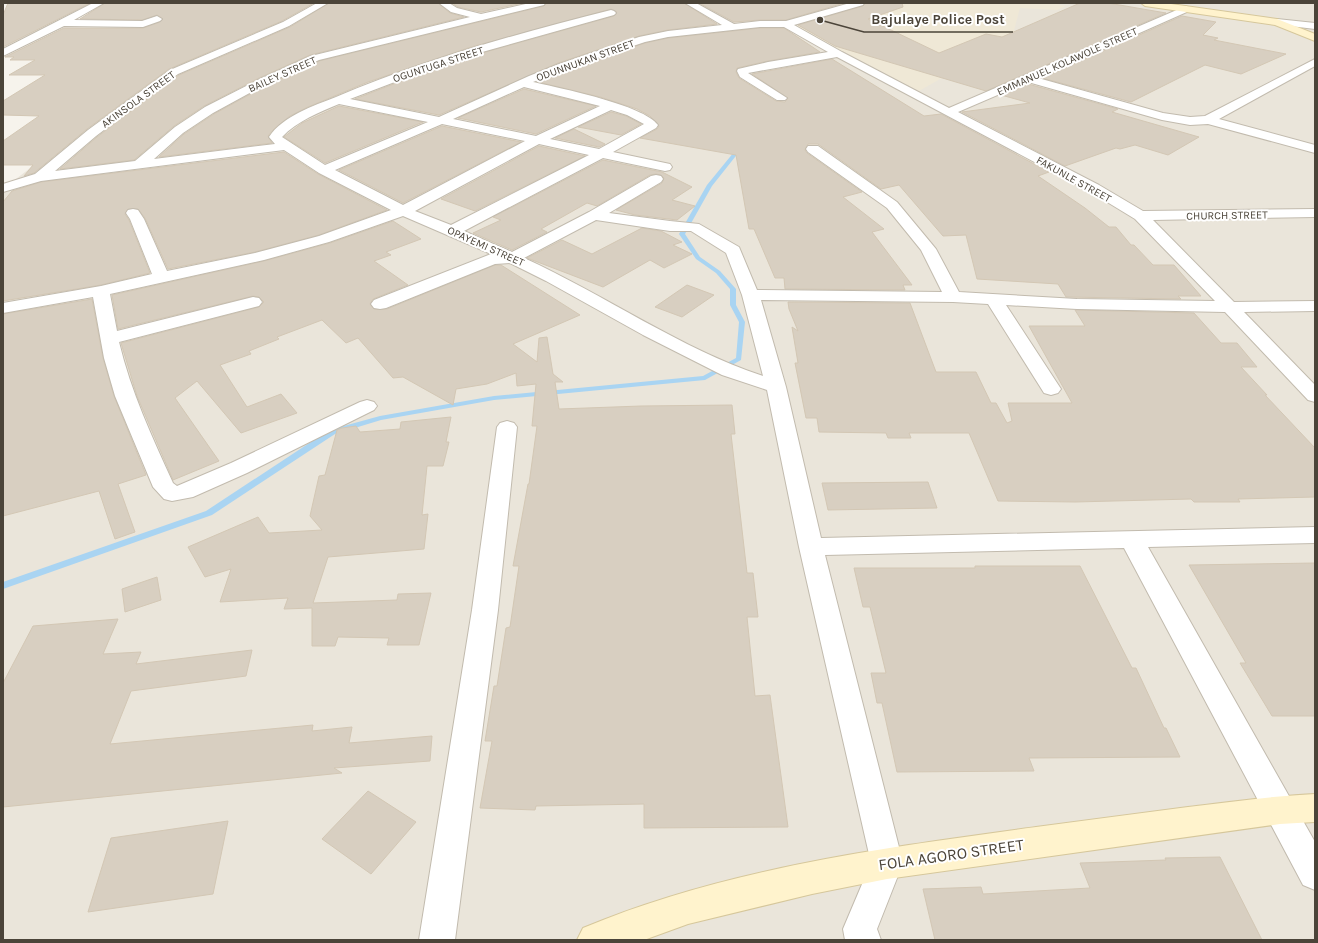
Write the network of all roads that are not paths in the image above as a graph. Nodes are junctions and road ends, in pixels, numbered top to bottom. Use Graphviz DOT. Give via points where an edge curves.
graph roads {
  1 [pos="100,3"];
  2 [pos="324,3"];
  3 [pos="443,3"];
  4 [pos="542,3"];
  5 [pos="689,3"];
  6 [pos="860,3"];
  7 [pos="1145,3"];
  8 [pos="1186,9"];
  9 [pos="611,13"];
  10 [pos="483,17"];
  11 [pos="157,19"];
  12 [pos="1277,22"];
  13 [pos="60,23"];
  14 [pos="504,23"];
  15 [pos="786,24"];
  16 [pos="1315,26"];
  17 [pos="519,27"];
  18 [pos="733,27"];
  19 [pos="540,33"];
  20 [pos="1315,38"];
  21 [pos="3,53"];
  22 [pos="838,54"];
  23 [pos="1315,62"];
  24 [pos="1027,78"];
  25 [pos="523,82"];
  26 [pos="781,98"];
  27 [pos="339,100"];
  28 [pos="610,106"];
  29 [pos="948,112"];
  30 [pos="1208,120"];
  31 [pos="442,121"];
  32 [pos="538,140"];
  33 [pos="281,141"];
  34 [pos="813,149"];
  35 [pos="1315,149"];
  36 [pos="600,154"];
  37 [pos="139,165"];
  38 [pos="324,170"];
  39 [pos="40,177"];
  40 [pos="4,189"];
  41 [pos="403,211"];
  42 [pos="133,213"];
  43 [pos="1315,213"];
  44 [pos="594,215"];
  45 [pos="1140,216"];
  46 [pos="452,231"];
  47 [pos="512,258"];
  48 [pos="161,277"];
  49 [pos="101,291"];
  50 [pos="751,295"];
  51 [pos="953,297"];
  52 [pos="994,300"];
  53 [pos="253,302"];
  54 [pos="380,304"];
  55 [pos="1315,306"];
  56 [pos="1230,307"];
  57 [pos="3,308"];
  58 [pos="109,339"];
  59 [pos="776,387"];
  60 [pos="1051,389"];
  61 [pos="1315,396"];
  62 [pos="367,406"];
  63 [pos="507,427"];
  64 [pos="1315,535"];
  65 [pos="1131,539"];
  66 [pos="811,547"];
  67 [pos="1315,808"];
  68 [pos="1280,810"];
  69 [pos="887,863"];
  70 [pos="1315,874"];
  71 [pos="437,940"];
  72 [pos="595,940"];
  73 [pos="863,940"];
  1 -- 13 [label="street"];
  2 -- 39 [label="street, AKINSOLA STREET" via="286,24 174,72 92,133"];
  3 -- 10 [label="street" via="454,10"];
  4 -- 10 [label="street, BAILEY STREET"];
  5 -- 18 [label="street"];
  6 -- 15 [label="street, ODUNNUKAN STREET"];
  7 -- 8 [label="street"];
  8 -- 12 [label="street"];
  8 -- 24 [label="street, EMMANUEL KOLAWOLE STREET"];
  9 -- 19 [label="street, OGUNTUGA STREET"];
  10 -- 14 [label="street"];
  10 -- 37 [label="street, BAILEY STREET" via="344,50 292,67 209,110 179,130"];
  11 -- 13 [label="street" via="142,24"];
  12 -- 16 [label="street"];
  12 -- 20 [label="street"];
  13 -- 21 [label="street"];
  15 -- 18 [label="street, ODUNNUKAN STREET"];
  15 -- 22 [label="street, FAKUNLE STREET"];
  17 -- 19 [label="street"];
  18 -- 25 [label="street, ODUNNUKAN STREET" via="668,34 619,47"];
  19 -- 27 [label="street, OGUNTUGA STREET" via="446,59"];
  22 -- 26 [label="street" via="742,71 744,75"];
  22 -- 29 [label="street, FAKUNLE STREET"];
  23 -- 30 [label="street"];
  24 -- 29 [label="street, EMMANUEL KOLAWOLE STREET"];
  24 -- 30 [label="street" via="1162,116 1190,121"];
  25 -- 28 [label="street"];
  25 -- 31 [label="street, ODUNNUKAN STREET"];
  27 -- 31 [label="street"];
  27 -- 33 [label="street, OGUNTUGA STREET" via="304,115 278,132"];
  28 -- 32 [label="street"];
  28 -- 36 [label="street" via="644,119 652,125"];
  29 -- 45 [label="street, FAKUNLE STREET" via="1094,188"];
  30 -- 35 [label="street"];
  31 -- 32 [label="street"];
  31 -- 38 [label="street, ODUNNUKAN STREET"];
  32 -- 36 [label="street"];
  32 -- 41 [label="street"];
  33 -- 37 [label="street"];
  33 -- 38 [label="street, OPAYEMI STREET"];
  34 -- 51 [label="street" via="892,205 928,249"];
  36 -- 44 [label="street" via="661,173"];
  36 -- 46 [label="street"];
  37 -- 39 [label="street"];
  38 -- 41 [label="street, OPAYEMI STREET"];
  39 -- 40 [label="street, AKINSOLA STREET"];
  41 -- 46 [label="street, OPAYEMI STREET"];
  41 -- 48 [label="street" via="324,239 258,257"];
  42 -- 48 [label="street"];
  43 -- 45 [label="street, CHURCH STREET"];
  44 -- 47 [label="street"];
  44 -- 50 [label="street" via="694,227 733,250"];
  45 -- 56 [label="street, FAKUNLE STREET"];
  46 -- 47 [label="street, OPAYEMI STREET"];
  47 -- 54 [label="street" via="492,260"];
  47 -- 59 [label="street, OPAYEMI STREET" via="697,356 729,371"];
  48 -- 49 [label="street"];
  49 -- 57 [label="street"];
  49 -- 58 [label="street"];
  50 -- 51 [label="street"];
  50 -- 59 [label="street"];
  51 -- 52 [label="street"];
  52 -- 56 [label="street"];
  52 -- 60 [label="street"];
  53 -- 58 [label="street"];
  55 -- 56 [label="street"];
  56 -- 61 [label="street, FAKUNLE STREET"];
  58 -- 62 [label="street" via="126,398 164,487 172,494 185,492 239,468"];
  59 -- 66 [label="street"];
  63 -- 71 [label="street" via="485,610"];
  64 -- 65 [label="street"];
  65 -- 66 [label="street"];
  65 -- 68 [label="street"];
  66 -- 69 [label="street"];
  67 -- 68 [label="street, FOLA AGORO STREET"];
  68 -- 69 [label="street, FOLA AGORO STREET"];
  68 -- 70 [label="street"];
  69 -- 72 [label="street, FOLA AGORO STREET" via="688,907"];
  69 -- 73 [label="street" via="860,929"];
}
